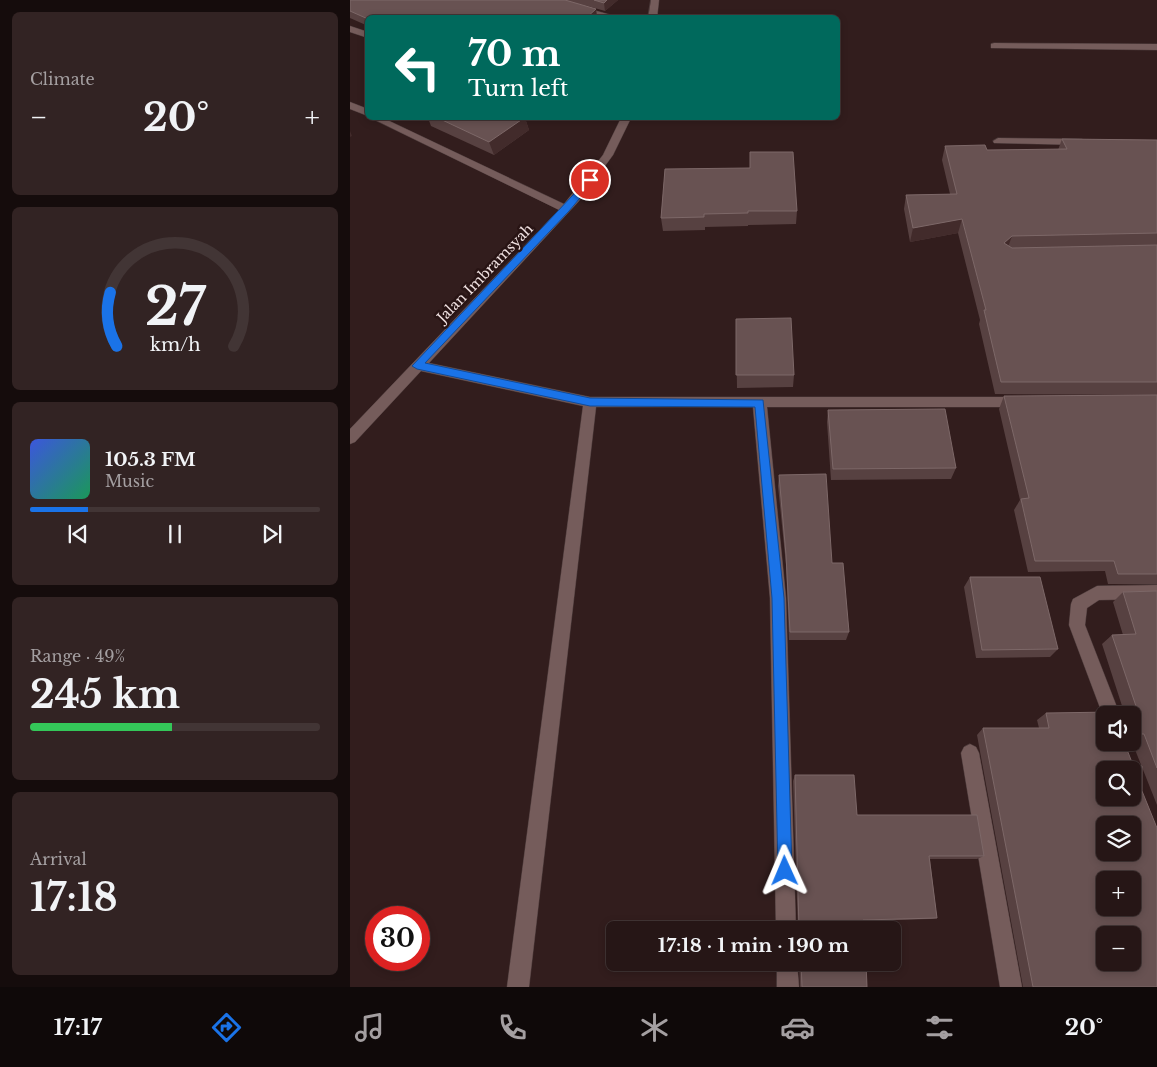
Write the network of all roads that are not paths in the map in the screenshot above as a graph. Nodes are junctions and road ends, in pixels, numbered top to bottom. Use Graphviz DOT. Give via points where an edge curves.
graph roads {
  1 [pos="547,0"];
  2 [pos="655,0"];
  3 [pos="606,15"];
  4 [pos="652,15"];
  5 [pos="350,29"];
  6 [pos="365,34"];
  7 [pos="994,46"];
  8 [pos="1157,46"];
  9 [pos="350,105"];
  10 [pos="365,112"];
  11 [pos="380,120"];
  12 [pos="622,120"];
  13 [pos="998,141"];
  14 [pos="1098,143"];
  15 [pos="566,209"];
  16 [pos="417,366"];
  17 [pos="590,402"];
  18 [pos="1038,402"];
  19 [pos="760,403"];
  20 [pos="350,438"];
  21 [pos="1157,592"];
  22 [pos="1107,706"];
  23 [pos="970,753"];
  24 [pos="786,921"];
  25 [pos="787,971"];
  26 [pos="518,987"];
  27 [pos="788,987"];
  28 [pos="1011,987"];
  1 -- 3 [label="street"];
  2 -- 4 [label="street"];
  5 -- 6 [label="street"];
  7 -- 8 [label="street"];
  9 -- 10 [label="street"];
  11 -- 15 [label="street"];
  12 -- 15 [label="street, Jalan Imbramsyah" via="610,151"];
  13 -- 14 [label="street"];
  15 -- 16 [label="street, Jalan Imbramsyah"];
  16 -- 17 [label="street"];
  16 -- 20 [label="street, Jalan Imbramsyah"];
  17 -- 19 [label="street"];
  17 -- 26 [label="street"];
  18 -- 19 [label="street"];
  19 -- 24 [label="street" via="778,598"];
  21 -- 22 [label="street" via="1097,593 1079,604 1076,626"];
  23 -- 28 [label="street"];
  25 -- 27 [label="street"];
}
